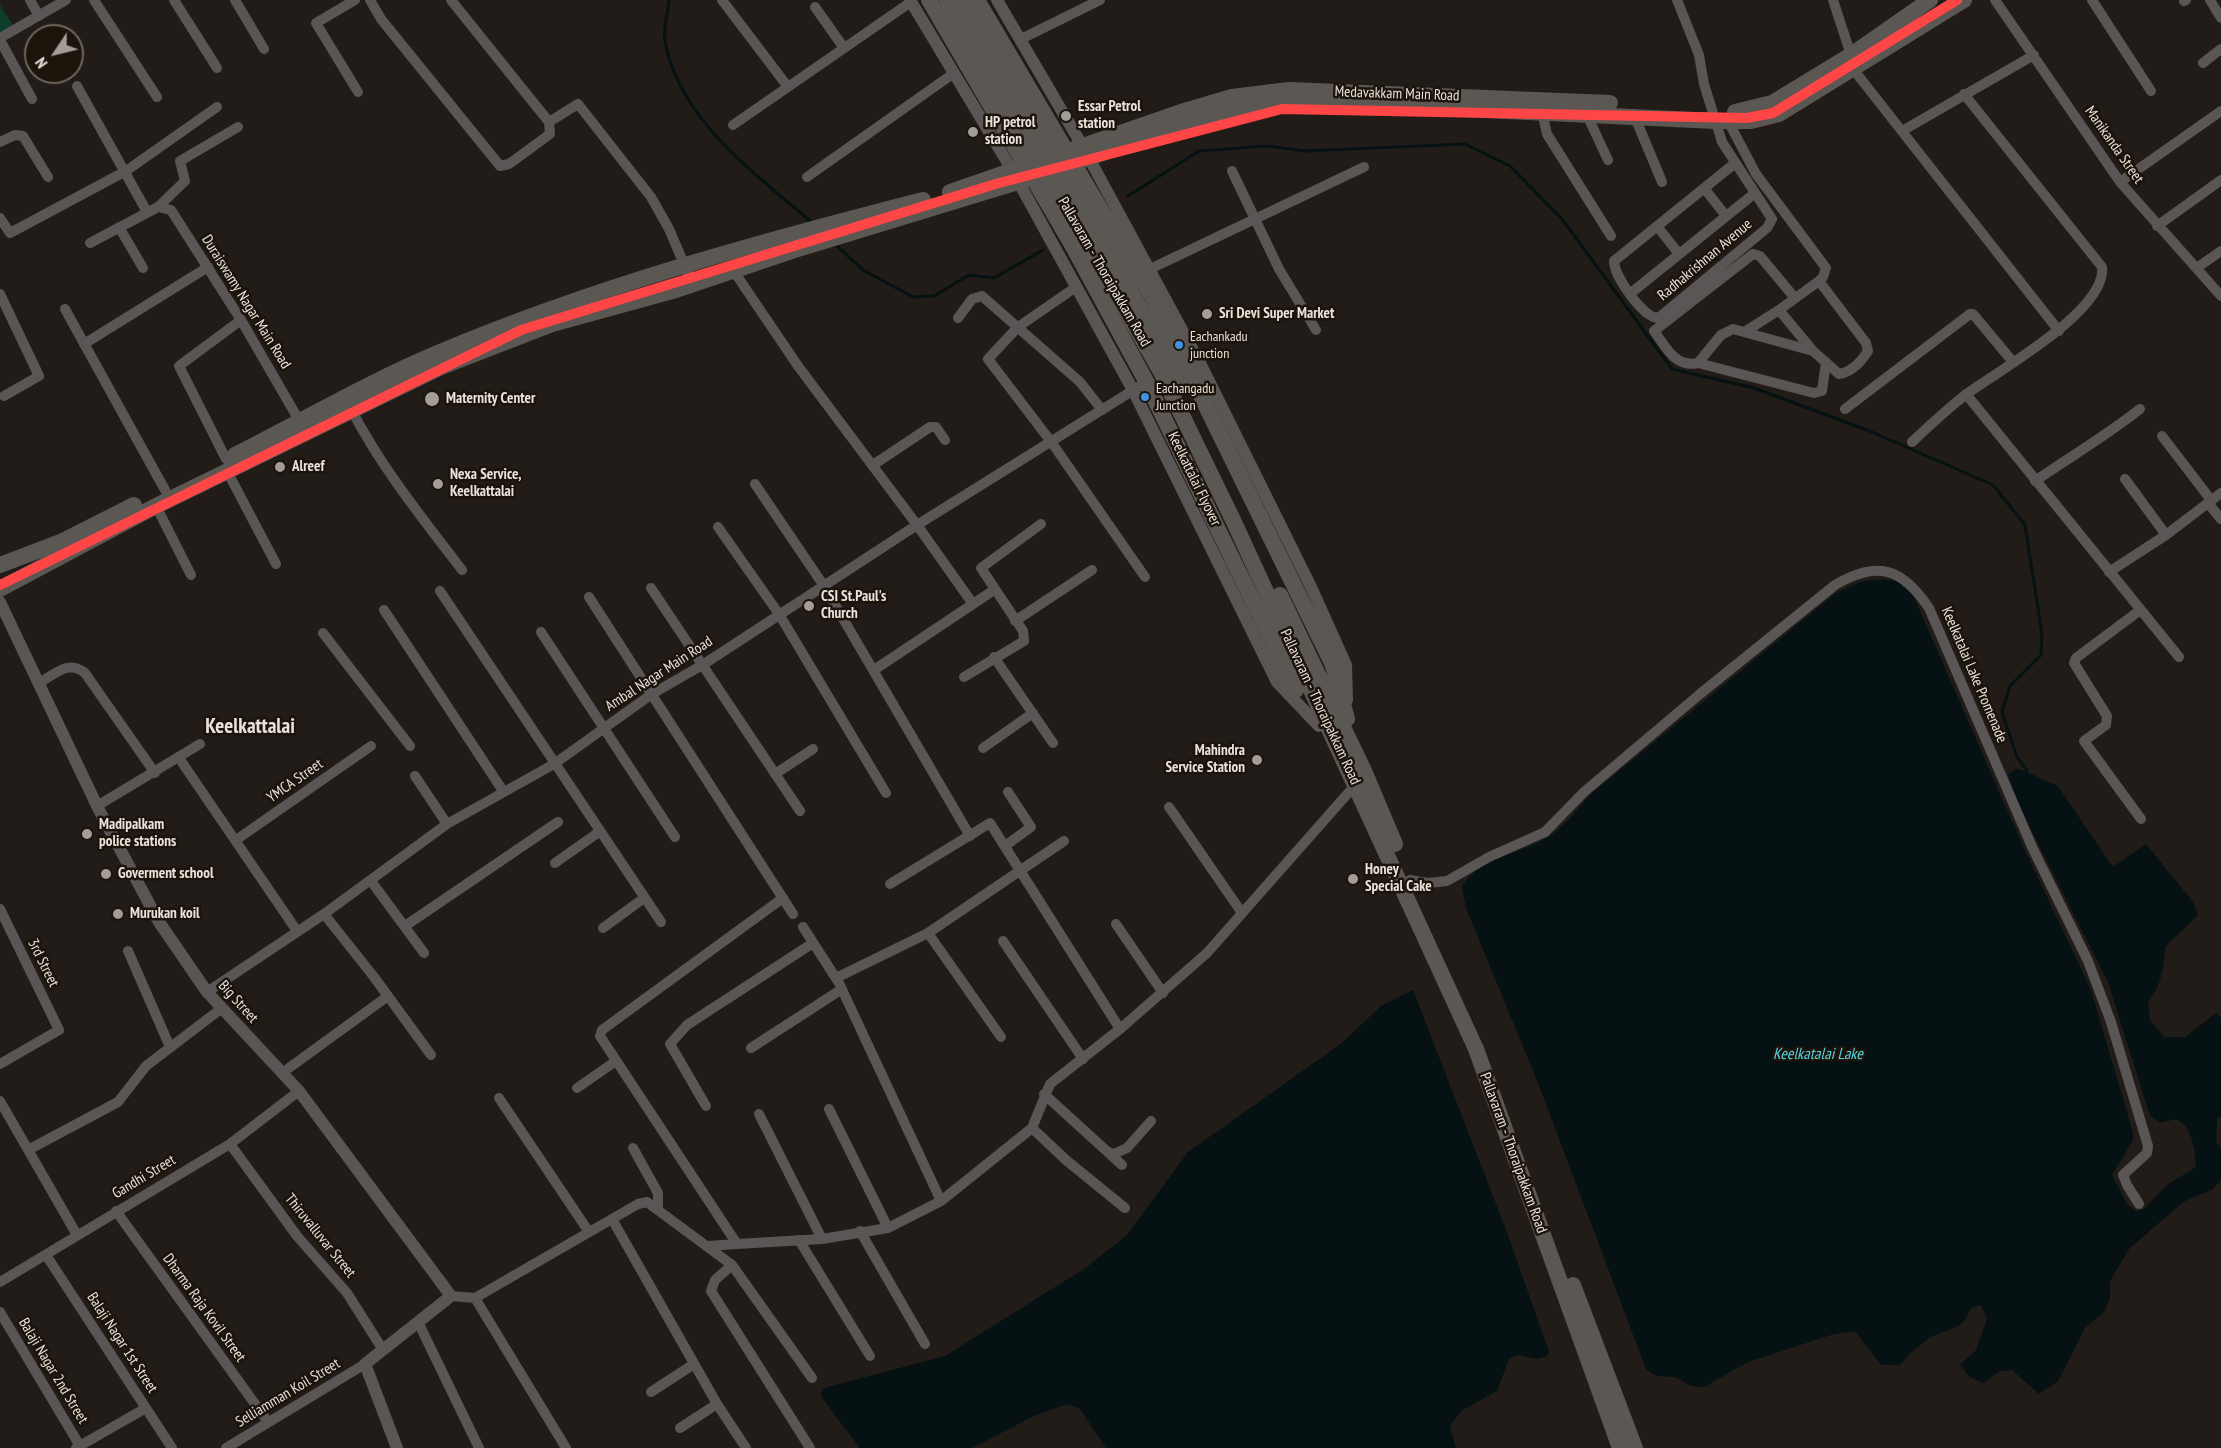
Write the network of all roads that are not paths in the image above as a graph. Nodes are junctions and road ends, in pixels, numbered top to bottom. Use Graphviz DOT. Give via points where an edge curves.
graph roads {
  1 [pos="30,0"];
  2 [pos="66,0"];
  3 [pos="94,0"];
  4 [pos="174,0"];
  5 [pos="235,0"];
  6 [pos="355,0"];
  7 [pos="370,0"];
  8 [pos="451,0"];
  9 [pos="722,0"];
  10 [pos="929,0"];
  11 [pos="947,0"];
  12 [pos="961,0"];
  13 [pos="977,0"];
  14 [pos="997,0"];
  15 [pos="1100,0"];
  16 [pos="1677,0"];
  17 [pos="1833,0"];
  18 [pos="1930,0"];
  19 [pos="1964,0"];
  20 [pos="1995,0"];
  21 [pos="2092,0"];
  22 [pos="2210,0"];
  23 [pos="910,1"];
  24 [pos="815,7"];
  25 [pos="39,16"];
  26 [pos="2221,18"];
  27 [pos="0,39"];
  28 [pos="1021,39"];
  29 [pos="844,48"];
  30 [pos="264,49"];
  31 [pos="2221,49"];
  32 [pos="2034,55"];
  33 [pos="1852,62"];
  34 [pos="2203,63"];
  35 [pos="217,68"];
  36 [pos="954,74"];
  37 [pos="76,86"];
  38 [pos="788,87"];
  39 [pos="2151,91"];
  40 [pos="358,92"];
  41 [pos="1964,94"];
  42 [pos="157,97"];
  43 [pos="32,99"];
  44 [pos="217,107"];
  45 [pos="2221,111"];
  46 [pos="1542,112"];
  47 [pos="1586,113"];
  48 [pos="1634,115"];
  49 [pos="1719,117"];
  50 [pos="549,122"];
  51 [pos="732,125"];
  52 [pos="238,127"];
  53 [pos="1902,131"];
  54 [pos="0,142"];
  55 [pos="1086,153"];
  56 [pos="1608,160"];
  57 [pos="1734,164"];
  58 [pos="1051,165"];
  59 [pos="1364,166"];
  60 [pos="126,171"];
  61 [pos="1232,171"];
  62 [pos="1015,176"];
  63 [pos="48,177"];
  64 [pos="807,177"];
  65 [pos="2221,180"];
  66 [pos="1662,182"];
  67 [pos="2120,182"];
  68 [pos="1704,188"];
  69 [pos="1755,193"];
  70 [pos="158,207"];
  71 [pos="147,212"];
  72 [pos="1726,216"];
  73 [pos="1256,217"];
  74 [pos="0,218"];
  75 [pos="1657,226"];
  76 [pos="2157,226"];
  77 [pos="119,227"];
  78 [pos="1611,236"];
  79 [pos="800,241"];
  80 [pos="90,243"];
  81 [pos="2221,251"];
  82 [pos="1679,254"];
  83 [pos="684,264"];
  84 [pos="208,267"];
  85 [pos="2198,267"];
  86 [pos="143,268"];
  87 [pos="1150,269"];
  88 [pos="733,270"];
  89 [pos="1819,281"];
  90 [pos="693,285"];
  91 [pos="1076,287"];
  92 [pos="1631,293"];
  93 [pos="0,294"];
  94 [pos="2221,296"];
  95 [pos="1794,297"];
  96 [pos="65,309"];
  97 [pos="1779,310"];
  98 [pos="958,318"];
  99 [pos="241,320"];
  100 [pos="1018,327"];
  101 [pos="1316,330"];
  102 [pos="1746,331"];
  103 [pos="2059,331"];
  104 [pos="84,344"];
  105 [pos="1813,351"];
  106 [pos="1826,362"];
  107 [pos="2013,362"];
  108 [pos="1698,363"];
  109 [pos="1162,374"];
  110 [pos="1133,390"];
  111 [pos="1966,394"];
  112 [pos="4,396"];
  113 [pos="351,409"];
  114 [pos="1845,409"];
  115 [pos="2140,409"];
  116 [pos="1102,410"];
  117 [pos="300,422"];
  118 [pos="2162,436"];
  119 [pos="945,440"];
  120 [pos="1912,442"];
  121 [pos="1052,443"];
  122 [pos="226,465"];
  123 [pos="873,465"];
  124 [pos="2125,479"];
  125 [pos="2035,481"];
  126 [pos="755,484"];
  127 [pos="165,490"];
  128 [pos="2221,493"];
  129 [pos="2209,501"];
  130 [pos="156,506"];
  131 [pos="2221,519"];
  132 [pos="1041,524"];
  133 [pos="917,525"];
  134 [pos="718,527"];
  135 [pos="2166,535"];
  136 [pos="276,564"];
  137 [pos="0,566"];
  138 [pos="462,570"];
  139 [pos="1092,570"];
  140 [pos="2109,572"];
  141 [pos="191,575"];
  142 [pos="1145,577"];
  143 [pos="824,586"];
  144 [pos="651,588"];
  145 [pos="0,589"];
  146 [pos="994,590"];
  147 [pos="440,591"];
  148 [pos="589,597"];
  149 [pos="0,602"];
  150 [pos="973,604"];
  151 [pos="384,610"];
  152 [pos="2139,611"];
  153 [pos="779,614"];
  154 [pos="1015,621"];
  155 [pos="541,632"];
  156 [pos="323,633"];
  157 [pos="994,657"];
  158 [pos="2180,657"];
  159 [pos="704,664"];
  160 [pos="874,670"];
  161 [pos="964,677"];
  162 [pos="40,682"];
  163 [pos="652,694"];
  164 [pos="1033,713"];
  165 [pos="1348,720"];
  166 [pos="1319,726"];
  167 [pos="605,727"];
  168 [pos="1053,743"];
  169 [pos="200,744"];
  170 [pos="371,746"];
  171 [pos="410,746"];
  172 [pos="983,748"];
  173 [pos="813,749"];
  174 [pos="179,758"];
  175 [pos="554,764"];
  176 [pos="1357,772"];
  177 [pos="155,773"];
  178 [pos="776,774"];
  179 [pos="415,776"];
  180 [pos="503,791"];
  181 [pos="1008,792"];
  182 [pos="886,794"];
  183 [pos="97,806"];
  184 [pos="1169,807"];
  185 [pos="800,811"];
  186 [pos="2141,819"];
  187 [pos="558,822"];
  188 [pos="447,824"];
  189 [pos="599,832"];
  190 [pos="970,836"];
  191 [pos="675,837"];
  192 [pos="236,840"];
  193 [pos="1065,841"];
  194 [pos="1005,846"];
  195 [pos="555,863"];
  196 [pos="1022,872"];
  197 [pos="1410,880"];
  198 [pos="371,881"];
  199 [pos="890,884"];
  200 [pos="644,898"];
  201 [pos="783,898"];
  202 [pos="0,909"];
  203 [pos="1242,913"];
  204 [pos="324,914"];
  205 [pos="793,914"];
  206 [pos="661,922"];
  207 [pos="1116,924"];
  208 [pos="405,926"];
  209 [pos="803,927"];
  210 [pos="603,928"];
  211 [pos="297,931"];
  212 [pos="928,933"];
  213 [pos="1003,941"];
  214 [pos="813,943"];
  215 [pos="1436,950"];
  216 [pos="128,951"];
  217 [pos="424,953"];
  218 [pos="1448,977"];
  219 [pos="836,978"];
  220 [pos="842,989"];
  221 [pos="207,992"];
  222 [pos="1163,993"];
  223 [pos="388,996"];
  224 [pos="222,1008"];
  225 [pos="1120,1029"];
  226 [pos="1000,1037"];
  227 [pos="170,1047"];
  228 [pos="751,1048"];
  229 [pos="431,1056"];
  230 [pos="1083,1059"];
  231 [pos="616,1061"];
  232 [pos="0,1064"];
  233 [pos="282,1073"];
  234 [pos="577,1088"];
  235 [pos="299,1091"];
  236 [pos="1044,1094"];
  237 [pos="499,1098"];
  238 [pos="0,1101"];
  239 [pos="706,1106"];
  240 [pos="829,1109"];
  241 [pos="759,1114"];
  242 [pos="1151,1121"];
  243 [pos="1032,1128"];
  244 [pos="230,1144"];
  245 [pos="633,1148"];
  246 [pos="28,1150"];
  247 [pos="1107,1152"];
  248 [pos="1122,1165"];
  249 [pos="941,1201"];
  250 [pos="2139,1204"];
  251 [pos="657,1208"];
  252 [pos="1125,1208"];
  253 [pos="116,1211"];
  254 [pos="612,1219"];
  255 [pos="888,1228"];
  256 [pos="860,1231"];
  257 [pos="589,1232"];
  258 [pos="77,1235"];
  259 [pos="822,1239"];
  260 [pos="799,1240"];
  261 [pos="737,1244"];
  262 [pos="708,1246"];
  263 [pos="46,1255"];
  264 [pos="732,1265"];
  265 [pos="0,1282"];
  266 [pos="451,1296"];
  267 [pos="475,1298"];
  268 [pos="0,1312"];
  269 [pos="418,1322"];
  270 [pos="925,1344"];
  271 [pos="383,1350"];
  272 [pos="870,1356"];
  273 [pos="365,1364"];
  274 [pos="694,1364"];
  275 [pos="812,1378"];
  276 [pos="651,1392"];
  277 [pos="717,1404"];
  278 [pos="146,1408"];
  279 [pos="268,1422"];
  280 [pos="680,1428"];
  281 [pos="243,1438"];
  282 [pos="78,1447"];
  283 [pos="172,1448"];
  284 [pos="226,1448"];
  285 [pos="249,1448"];
  286 [pos="397,1448"];
  287 [pos="479,1448"];
  288 [pos="566,1448"];
  289 [pos="746,1448"];
  290 [pos="810,1448"];
  291 [pos="1620,1448"];
  292 [pos="1635,1448"];
  1 -- 25 [label="street"];
  2 -- 25 [label="street"];
  3 -- 42 [label="street"];
  4 -- 35 [label="street"];
  5 -- 30 [label="street"];
  6 -- 40 [label="street" via="316,23"];
  7 -- 50 [label="street" via="381,19 500,166 509,164 550,134"];
  8 -- 50 [label="street"];
  9 -- 38 [label="street"];
  10 -- 166 [label="main road, Keelkattalai Flyover, bridge" via="1071,243 1146,381 1296,690"];
  11 -- 58 [label="main road, Pallavaram - Thoraipakkam Road"];
  12 -- 58 [label="main road, Pallavaram - Thoraipakkam Road"];
  13 -- 165 [label="main road, bridge" via="1153,298 1332,664"];
  14 -- 28 [label="street"];
  15 -- 28 [label="street"];
  16 -- 49 [label="street"];
  17 -- 33 [label="street"];
  18 -- 33 [label="main road, Medavakkam Main Road"];
  19 -- 33 [label="main road"];
  20 -- 32 [label="street, Manikanda Street"];
  21 -- 39 [label="street"];
  22 -- 26 [label="street"];
  23 -- 29 [label="street"];
  23 -- 36 [label="street"];
  24 -- 29 [label="street"];
  25 -- 27 [label="street"];
  27 -- 43 [label="street"];
  28 -- 55 [label="street"];
  29 -- 38 [label="street"];
  31 -- 34 [label="street"];
  32 -- 41 [label="street"];
  32 -- 67 [label="street, Manikanda Street"];
  33 -- 49 [label="main road, Medavakkam Main Road" via="1765,106"];
  33 -- 53 [label="street"];
  36 -- 62 [label="street"];
  36 -- 64 [label="street"];
  37 -- 60 [label="street"];
  38 -- 51 [label="street"];
  41 -- 53 [label="street"];
  41 -- 103 [label="street" via="2102,267 2103,279 2096,292"];
  44 -- 60 [label="street"];
  45 -- 67 [label="street"];
  46 -- 47 [label="main road"];
  46 -- 55 [label="main road" via="1295,104 1236,110"];
  46 -- 78 [label="street" via="1546,134"];
  47 -- 48 [label="main road"];
  47 -- 56 [label="street"];
  48 -- 49 [label="main road"];
  48 -- 66 [label="street"];
  49 -- 55 [label="main road, Medavakkam Main Road" via="1522,98 1289,90 1232,97 1181,112"];
  49 -- 57 [label="street, Radhakrishnan Avenue" via="1722,142"];
  49 -- 89 [label="street" via="1826,268"];
  50 -- 83 [label="street" via="578,104 651,197"];
  52 -- 70 [label="street" via="180,161 185,181"];
  53 -- 103 [label="street"];
  54 -- 63 [label="street" via="22,136"];
  55 -- 58 [label="main road, Medavakkam Main Road"];
  55 -- 87 [label="street"];
  57 -- 68 [label="street, Radhakrishnan Avenue"];
  57 -- 69 [label="street, Radhakrishnan Avenue"];
  58 -- 62 [label="main road, Medavakkam Main Road"];
  58 -- 109 [label="main road, Pallavaram - Thoraipakkam Road"];
  58 -- 176 [label="main road, Pallavaram - Thoraipakkam Road" via="1162,347"];
  59 -- 73 [label="street"];
  60 -- 71 [label="street"];
  60 -- 74 [label="street" via="10,233"];
  61 -- 73 [label="street"];
  62 -- 79 [label="main road, Medavakkam Main Road" via="936,196"];
  62 -- 91 [label="street"];
  65 -- 76 [label="street"];
  67 -- 76 [label="street, Manikanda Street"];
  68 -- 72 [label="street, Radhakrishnan Avenue"];
  68 -- 75 [label="street, Radhakrishnan Avenue"];
  69 -- 72 [label="street, Radhakrishnan Avenue"];
  69 -- 92 [label="street, Radhakrishnan Avenue" via="1771,215 1771,223 1662,315 1648,315"];
  70 -- 71 [label="street"];
  70 -- 84 [label="street, Duraiswamy Nagar Main Road" via="171,210"];
  71 -- 77 [label="street"];
  72 -- 82 [label="street, Radhakrishnan Avenue"];
  73 -- 87 [label="street"];
  73 -- 101 [label="street" via="1279,269"];
  75 -- 82 [label="street, Radhakrishnan Avenue"];
  75 -- 92 [label="street, Radhakrishnan Avenue" via="1614,261 1616,274"];
  76 -- 85 [label="street, Manikanda Street"];
  77 -- 80 [label="street"];
  77 -- 86 [label="street"];
  79 -- 83 [label="main road"];
  79 -- 88 [label="main road"];
  81 -- 85 [label="street"];
  82 -- 92 [label="street, Radhakrishnan Avenue"];
  83 -- 90 [label="street"];
  83 -- 117 [label="main road" via="438,353"];
  84 -- 99 [label="street, Duraiswamy Nagar Main Road"];
  84 -- 104 [label="street"];
  85 -- 94 [label="street, Manikanda Street"];
  87 -- 165 [label="street" via="1311,587 1346,665"];
  88 -- 90 [label="main road"];
  88 -- 123 [label="street" via="798,366"];
  89 -- 95 [label="street"];
  89 -- 106 [label="street" via="1868,351 1845,374 1839,374"];
  90 -- 113 [label="main road" via="552,324 441,366"];
  91 -- 100 [label="street"];
  91 -- 110 [label="street"];
  93 -- 112 [label="street" via="39,376"];
  95 -- 97 [label="street"];
  95 -- 108 [label="street" via="1760,256 1745,258 1654,331 1676,360 1683,364"];
  96 -- 104 [label="street"];
  97 -- 102 [label="street"];
  97 -- 105 [label="street"];
  98 -- 100 [label="street" via="972,299 982,296"];
  99 -- 117 [label="street, Duraiswamy Nagar Main Road"];
  99 -- 122 [label="street" via="179,366"];
  100 -- 116 [label="street" via="1080,382"];
  100 -- 121 [label="street" via="988,359"];
  102 -- 105 [label="street"];
  102 -- 108 [label="street" via="1726,330"];
  103 -- 107 [label="street"];
  104 -- 127 [label="street"];
  105 -- 106 [label="street"];
  106 -- 108 [label="street" via="1822,391 1814,393"];
  107 -- 111 [label="street"];
  107 -- 114 [label="street" via="1970,314"];
  109 -- 110 [label="street, Ambal Nagar Main Road"];
  109 -- 176 [label="main road, Pallavaram - Thoraipakkam Road"];
  110 -- 116 [label="street, Ambal Nagar Main Road"];
  110 -- 166 [label="street" via="1277,682"];
  111 -- 120 [label="street"];
  111 -- 125 [label="street"];
  113 -- 122 [label="main road"];
  113 -- 138 [label="street" via="374,449"];
  115 -- 125 [label="street"];
  116 -- 121 [label="street, Ambal Nagar Main Road"];
  117 -- 122 [label="main road"];
  118 -- 129 [label="street"];
  119 -- 123 [label="street" via="936,427 930,427"];
  121 -- 133 [label="street, Ambal Nagar Main Road"];
  121 -- 142 [label="street"];
  122 -- 127 [label="main road"];
  122 -- 130 [label="main road"];
  122 -- 136 [label="street"];
  123 -- 133 [label="street"];
  124 -- 135 [label="street"];
  125 -- 140 [label="street"];
  126 -- 143 [label="street"];
  127 -- 137 [label="main road" via="63,541"];
  128 -- 129 [label="street"];
  129 -- 131 [label="street"];
  129 -- 135 [label="street"];
  130 -- 141 [label="street"];
  130 -- 145 [label="main road"];
  132 -- 146 [label="street" via="983,564 982,571"];
  133 -- 143 [label="street, Ambal Nagar Main Road"];
  133 -- 150 [label="street"];
  134 -- 153 [label="street"];
  135 -- 140 [label="street"];
  139 -- 154 [label="street"];
  140 -- 152 [label="street"];
  143 -- 153 [label="street, Ambal Nagar Main Road"];
  143 -- 160 [label="street"];
  144 -- 159 [label="street"];
  146 -- 150 [label="street"];
  146 -- 154 [label="street"];
  147 -- 175 [label="street"];
  148 -- 163 [label="street"];
  149 -- 162 [label="street, Big Street"];
  150 -- 160 [label="street"];
  151 -- 180 [label="street"];
  152 -- 158 [label="street"];
  152 -- 186 [label="street" via="2074,663 2107,716 2106,725 2084,741"];
  153 -- 159 [label="street, Ambal Nagar Main Road"];
  153 -- 182 [label="street"];
  154 -- 157 [label="street" via="1023,631 1024,641"];
  155 -- 167 [label="street"];
  156 -- 171 [label="street"];
  157 -- 161 [label="street"];
  157 -- 164 [label="street"];
  159 -- 163 [label="street, Ambal Nagar Main Road"];
  159 -- 178 [label="street"];
  160 -- 190 [label="street"];
  162 -- 177 [label="street" via="77,666"];
  162 -- 183 [label="street, Big Street"];
  163 -- 167 [label="street, Ambal Nagar Main Road"];
  163 -- 201 [label="street"];
  164 -- 168 [label="street"];
  164 -- 172 [label="street"];
  165 -- 176 [label="main road"];
  166 -- 176 [label="main road, Keelkattalai Flyover"];
  167 -- 175 [label="street, Ambal Nagar Main Road"];
  167 -- 191 [label="street"];
  169 -- 174 [label="street"];
  170 -- 192 [label="street, YMCA Street"];
  173 -- 178 [label="street"];
  174 -- 177 [label="street"];
  174 -- 192 [label="street"];
  175 -- 180 [label="street, Ambal Nagar Main Road"];
  175 -- 189 [label="street"];
  176 -- 197 [label="main road, Pallavaram - Thoraipakkam Road"];
  176 -- 203 [label="street"];
  176 -- 215 [label="main road, Pallavaram - Thoraipakkam Road"];
  177 -- 183 [label="street"];
  178 -- 185 [label="street"];
  179 -- 188 [label="street"];
  180 -- 188 [label="street, Ambal Nagar Main Road"];
  181 -- 194 [label="street" via="1031,827"];
  183 -- 221 [label="street, Big Street" via="159,922"];
  184 -- 203 [label="street"];
  187 -- 208 [label="street"];
  188 -- 198 [label="street, Ambal Nagar Main Road"];
  189 -- 195 [label="street"];
  189 -- 200 [label="street"];
  190 -- 194 [label="street" via="990,823"];
  190 -- 199 [label="street"];
  192 -- 211 [label="street"];
  193 -- 196 [label="street"];
  194 -- 196 [label="street"];
  196 -- 212 [label="street"];
  196 -- 225 [label="street"];
  197 -- 215 [label="main road, Pallavaram - Thoraipakkam Road"];
  197 -- 250 [label="street, Keelkatalai Lake Promenade" via="1428,884 1447,880 1489,856 1545,832 1584,792 1835,585 1872,571 1900,575 1929,608 2101,994 2148,1146 2147,1153 2123,1175"];
  198 -- 204 [label="street, Ambal Nagar Main Road"];
  198 -- 208 [label="street"];
  200 -- 206 [label="street"];
  200 -- 210 [label="street"];
  201 -- 205 [label="street"];
  201 -- 231 [label="street" via="602,1030 600,1036"];
  202 -- 232 [label="street, 3rd Street" via="60,1030"];
  203 -- 222 [label="street" via="1207,953"];
  204 -- 211 [label="street, Ambal Nagar Main Road"];
  204 -- 223 [label="street"];
  207 -- 222 [label="street"];
  208 -- 217 [label="street"];
  209 -- 214 [label="street"];
  211 -- 221 [label="street, Ambal Nagar Main Road"];
  212 -- 219 [label="street"];
  212 -- 226 [label="street"];
  213 -- 230 [label="street"];
  214 -- 219 [label="street"];
  214 -- 239 [label="street" via="673,1038 670,1044"];
  215 -- 218 [label="main road, Pallavaram - Thoraipakkam Road"];
  216 -- 227 [label="street"];
  218 -- 291 [label="main road, Pallavaram - Thoraipakkam Road"];
  218 -- 292 [label="main road, Pallavaram - Thoraipakkam Road" via="1480,1040"];
  219 -- 220 [label="street"];
  220 -- 228 [label="street"];
  220 -- 249 [label="street"];
  221 -- 224 [label="street, Big Street"];
  222 -- 225 [label="street"];
  223 -- 229 [label="street"];
  223 -- 233 [label="street"];
  224 -- 227 [label="street"];
  224 -- 233 [label="street, Big Street"];
  225 -- 230 [label="street"];
  227 -- 246 [label="street" via="146,1066 118,1102"];
  230 -- 236 [label="street" via="1050,1084"];
  231 -- 234 [label="street"];
  231 -- 261 [label="street"];
  233 -- 235 [label="street, Big Street"];
  235 -- 244 [label="street, Gandhi Street"];
  235 -- 266 [label="street, Big Street"];
  236 -- 243 [label="street"];
  236 -- 247 [label="street"];
  237 -- 257 [label="street"];
  238 -- 246 [label="street"];
  240 -- 255 [label="street"];
  241 -- 259 [label="street"];
  242 -- 247 [label="street" via="1120,1152"];
  243 -- 249 [label="street"];
  243 -- 252 [label="street"];
  244 -- 253 [label="street, Gandhi Street"];
  244 -- 271 [label="street, Thiruvalluvar Street" via="297,1236 347,1293"];
  245 -- 251 [label="street" via="658,1193"];
  246 -- 258 [label="street"];
  247 -- 248 [label="street"];
  249 -- 255 [label="street"];
  251 -- 254 [label="street" via="647,1202 638,1204"];
  251 -- 262 [label="street"];
  253 -- 258 [label="street, Gandhi Street"];
  253 -- 279 [label="street, Dharma Raja Kovil Street"];
  254 -- 257 [label="street"];
  254 -- 274 [label="street"];
  255 -- 256 [label="street"];
  256 -- 259 [label="street"];
  256 -- 270 [label="street"];
  257 -- 267 [label="street"];
  258 -- 263 [label="street, Gandhi Street"];
  259 -- 260 [label="street"];
  260 -- 261 [label="street"];
  260 -- 272 [label="street"];
  261 -- 262 [label="street"];
  262 -- 264 [label="street"];
  263 -- 265 [label="street, Gandhi Street"];
  263 -- 278 [label="street, Balaji Nagar 1st Street"];
  264 -- 275 [label="street"];
  264 -- 290 [label="street" via="715,1280 711,1291"];
  266 -- 267 [label="street"];
  266 -- 269 [label="street"];
  267 -- 288 [label="street"];
  268 -- 282 [label="street, Balaji Nagar 2nd Street"];
  269 -- 271 [label="street"];
  269 -- 287 [label="street"];
  271 -- 273 [label="street"];
  273 -- 279 [label="street, Selliamman Koil Street"];
  273 -- 286 [label="street"];
  274 -- 276 [label="street"];
  274 -- 277 [label="street"];
  277 -- 280 [label="street"];
  277 -- 289 [label="street"];
  278 -- 282 [label="street"];
  278 -- 283 [label="street, Balaji Nagar 1st Street"];
  279 -- 281 [label="street, Selliamman Koil Street"];
  281 -- 284 [label="street, Selliamman Koil Street"];
  281 -- 285 [label="street"];
}
